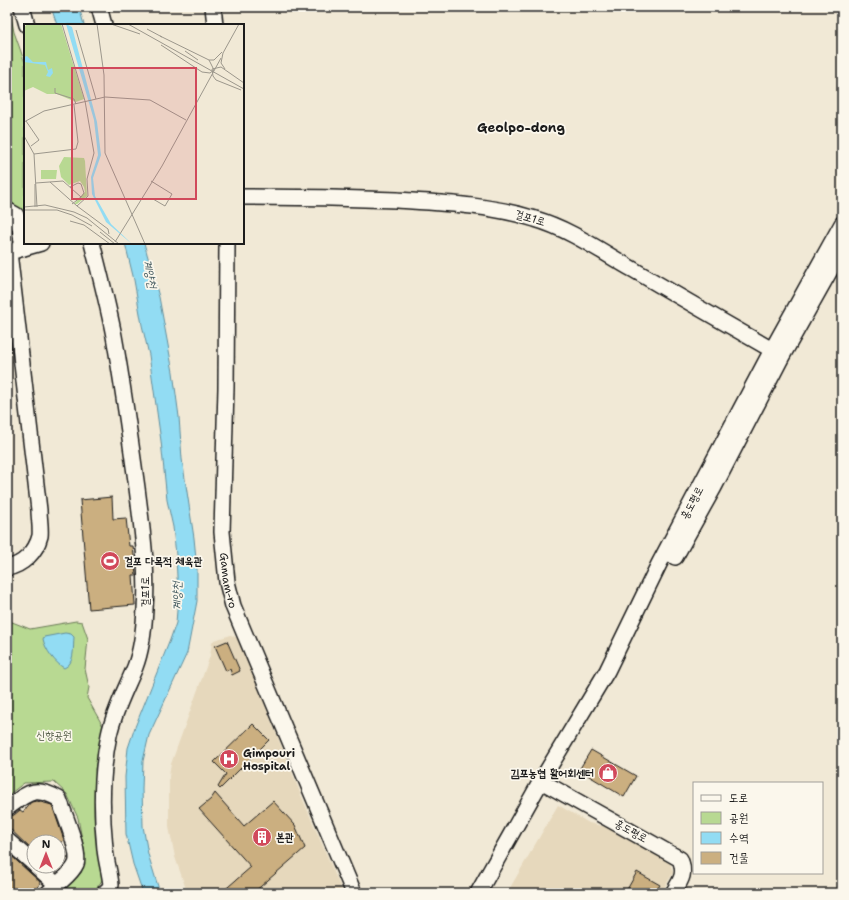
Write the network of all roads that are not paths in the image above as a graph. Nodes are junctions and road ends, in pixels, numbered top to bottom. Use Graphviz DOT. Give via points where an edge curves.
graph roads {
  1 [pos="22,7"];
  2 [pos="99,7"];
  3 [pos="213,7"];
  4 [pos="28,24"];
  5 [pos="104,24"];
  6 [pos="215,24"];
  7 [pos="244,197"];
  8 [pos="7,210"];
  9 [pos="842,224"];
  10 [pos="38,244"];
  11 [pos="92,244"];
  12 [pos="227,244"];
  13 [pos="842,249"];
  14 [pos="13,251"];
  15 [pos="777,353"];
  16 [pos="7,568"];
  17 [pos="545,784"];
  18 [pos="7,808"];
  19 [pos="7,840"];
  20 [pos="26,857"];
  21 [pos="41,874"];
  22 [pos="52,889"];
  23 [pos="106,891"];
  24 [pos="354,893"];
  25 [pos="478,893"];
  26 [pos="488,893"];
  27 [pos="673,893"];
  1 -- 4 [label="street"];
  2 -- 5 [label="street"];
  3 -- 6 [label="street"];
  7 -- 15 [label="street, 걸포1로" via="423,202 473,206 535,218 556,226 601,251"];
  8 -- 14 [label="street" via="16,215 20,228"];
  9 -- 15 [label="street, 홍도평로"];
  10 -- 14 [label="street"];
  11 -- 23 [label="street, 걸포1로" via="114,334 123,387 141,521 146,582 143,633 139,652 115,716 104,767 103,823 111,885"];
  12 -- 24 [label="street, Gamam-ro" via="222,532 227,582 233,606"];
  13 -- 15 [label="street, 홍도평로"];
  14 -- 16 [label="street" via="40,536 26,560 16,567"];
  15 -- 17 [label="street, 홍도평로" via="714,487 676,554 615,674"];
  17 -- 25 [label="street, 홍도평로"];
  17 -- 26 [label="street, 홍도평로"];
  17 -- 27 [label="street, 홍도평로" via="680,859 684,874"];
  18 -- 22 [label="street" via="37,791 49,793 59,799 70,828 77,863"];
  19 -- 20 [label="street"];
  21 -- 22 [label="street"];
}
